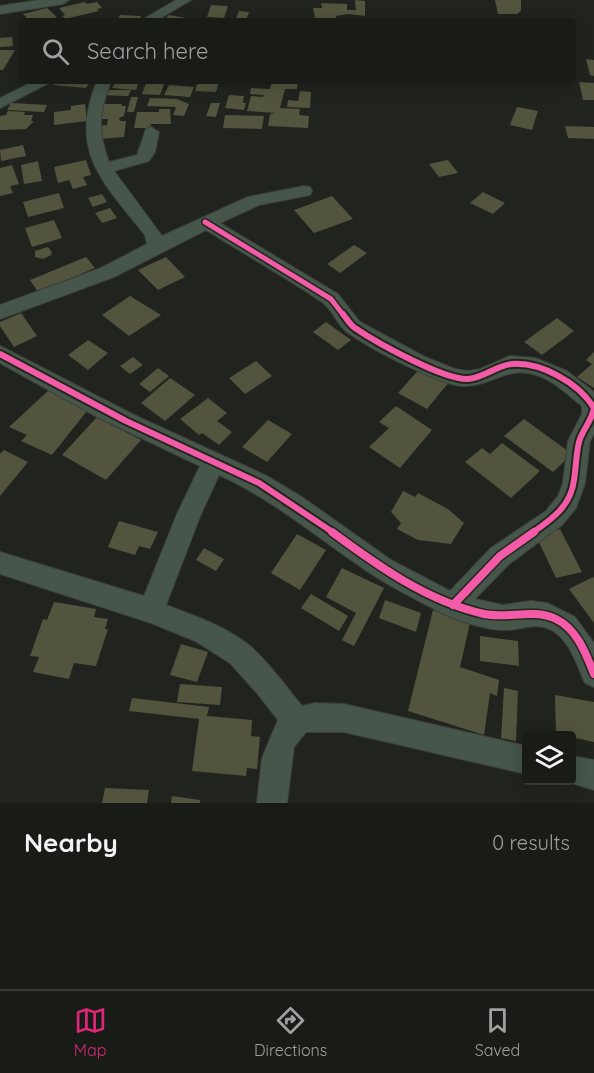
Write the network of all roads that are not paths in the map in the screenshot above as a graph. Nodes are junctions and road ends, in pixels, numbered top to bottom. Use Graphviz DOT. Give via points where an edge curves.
graph roads {
  1 [pos="63,0"];
  2 [pos="185,0"];
  3 [pos="10,6"];
  4 [pos="152,18"];
  5 [pos="40,84"];
  6 [pos="103,84"];
  7 [pos="0,104"];
  8 [pos="151,132"];
  9 [pos="103,169"];
  10 [pos="304,191"];
  11 [pos="205,222"];
  12 [pos="156,246"];
  13 [pos="0,312"];
  14 [pos="0,354"];
  15 [pos="213,463"];
  16 [pos="0,563"];
  17 [pos="453,604"];
  18 [pos="151,611"];
  19 [pos="594,674"];
  20 [pos="297,722"];
  21 [pos="522,759"];
  22 [pos="576,771"];
  23 [pos="594,775"];
  24 [pos="272,803"];
  1 -- 3 [label="street"];
  2 -- 4 [label="street"];
  5 -- 7 [label="street"];
  6 -- 9 [label="street" via="92,129"];
  8 -- 9 [label="street" via="143,158"];
  9 -- 12 [label="street" via="153,234"];
  10 -- 11 [label="street" via="254,201"];
  11 -- 12 [label="street"];
  11 -- 17 [label="street" via="331,299 353,327 418,362 468,379 510,364 535,366 560,377 589,400 593,415 579,441 568,501 554,518 500,556"];
  12 -- 13 [label="street" via="142,257"];
  14 -- 15 [label="street"];
  15 -- 17 [label="street" via="269,489 376,563"];
  15 -- 18 [label="street"];
  16 -- 18 [label="street"];
  17 -- 19 [label="street" via="481,614 552,617 568,627 585,647"];
  18 -- 20 [label="street" via="204,632 239,654"];
  20 -- 21 [label="street" via="319,716 344,718"];
  20 -- 24 [label="street" via="282,740"];
  22 -- 23 [label="street"];
}
